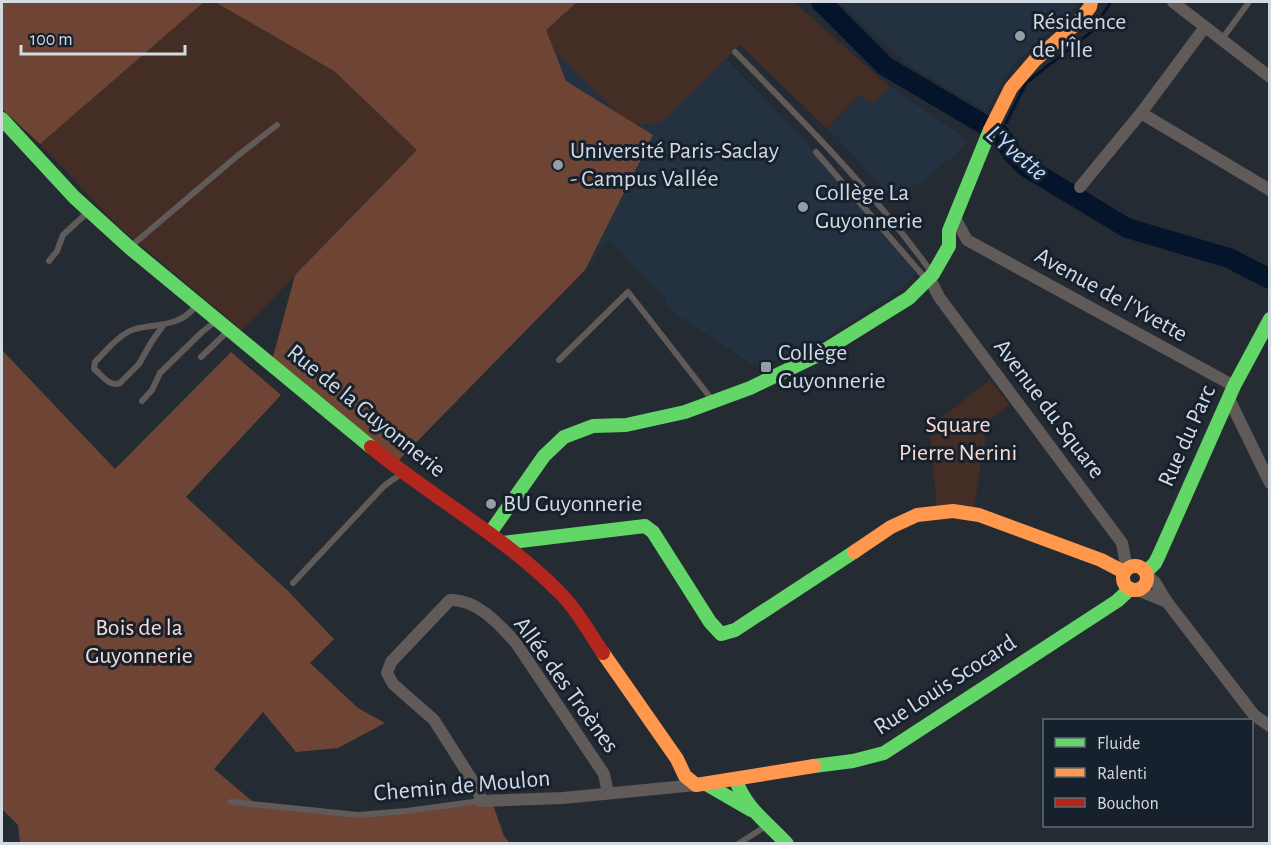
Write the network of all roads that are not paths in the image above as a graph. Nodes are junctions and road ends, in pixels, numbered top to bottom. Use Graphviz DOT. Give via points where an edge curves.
graph roads {
  1 [pos="1091,2"];
  2 [pos="1173,2"];
  3 [pos="1249,2"];
  4 [pos="1205,27"];
  5 [pos="1221,40"];
  6 [pos="735,52"];
  7 [pos="1269,77"];
  8 [pos="1141,113"];
  9 [pos="2,119"];
  10 [pos="277,125"];
  11 [pos="816,152"];
  12 [pos="1080,187"];
  13 [pos="1269,190"];
  14 [pos="89,211"];
  15 [pos="955,218"];
  16 [pos="968,240"];
  17 [pos="949,246"];
  18 [pos="130,248"];
  19 [pos="49,261"];
  20 [pos="929,277"];
  21 [pos="198,303"];
  22 [pos="218,319"];
  23 [pos="1269,319"];
  24 [pos="163,326"];
  25 [pos="230,329"];
  26 [pos="201,357"];
  27 [pos="559,360"];
  28 [pos="1231,392"];
  29 [pos="142,401"];
  30 [pos="713,401"];
  31 [pos="402,473"];
  32 [pos="1269,483"];
  33 [pos="490,533"];
  34 [pos="503,543"];
  35 [pos="1126,571"];
  36 [pos="1147,574"];
  37 [pos="293,583"];
  38 [pos="1133,590"];
  39 [pos="1167,602"];
  40 [pos="1269,726"];
  41 [pos="679,766"];
  42 [pos="736,780"];
  43 [pos="705,784"];
  44 [pos="676,787"];
  45 [pos="608,793"];
  46 [pos="480,801"];
  47 [pos="231,802"];
  48 [pos="752,811"];
  49 [pos="769,824"];
  50 [pos="738,843"];
  51 [pos="787,843"];
  1 -- 15 [label="street" via="1078,22 1011,88 983,143"];
  2 -- 4 [label="street"];
  3 -- 5 [label="lane"];
  4 -- 5 [label="street"];
  4 -- 8 [label="street"];
  5 -- 7 [label="street"];
  6 -- 20 [label="lane" via="905,234"];
  8 -- 12 [label="street"];
  8 -- 13 [label="street"];
  9 -- 14 [label="street, Rue de la Guyonnerie"];
  10 -- 18 [label="lane"];
  11 -- 20 [label="lane"];
  14 -- 18 [label="street, Rue de la Guyonnerie"];
  14 -- 19 [label="lane" via="63,235"];
  15 -- 16 [label="street"];
  15 -- 17 [label="street" via="949,231"];
  16 -- 17 [label="street"];
  16 -- 28 [label="street, Avenue de l'Yvette"];
  17 -- 20 [label="street"];
  18 -- 21 [label="street, Rue de la Guyonnerie"];
  20 -- 30 [label="street" via="909,298 827,349 750,388"];
  20 -- 35 [label="street, Avenue du Square" via="939,297 1122,543"];
  21 -- 22 [label="street, Rue de la Guyonnerie"];
  21 -- 24 [label="lane" via="183,317"];
  22 -- 25 [label="street, Rue de la Guyonnerie"];
  22 -- 29 [label="lane" via="160,373"];
  23 -- 28 [label="street, Rue du Parc"];
  24 -- 24 [label="lane" via="134,329 122,336 95,362 94,369 116,386 139,364"];
  25 -- 26 [label="lane"];
  25 -- 31 [label="street, Rue de la Guyonnerie"];
  27 -- 30 [label="lane" via="628,292"];
  28 -- 32 [label="street"];
  28 -- 36 [label="street, Rue du Parc"];
  30 -- 33 [label="street" via="685,412 626,425 593,426 564,437 544,456"];
  31 -- 33 [label="street, Rue de la Guyonnerie"];
  31 -- 37 [label="lane" via="384,486"];
  33 -- 34 [label="street, Rue de la Guyonnerie"];
  34 -- 35 [label="street" via="645,526 653,532 721,634 735,630 891,527 917,515 952,511 979,515"];
  34 -- 41 [label="street, Rue de la Guyonnerie" via="562,594"];
  35 -- 36 [label="street" via="1137,566"];
  35 -- 38 [label="street" via="1125,585"];
  36 -- 38 [label="street" via="1143,588"];
  36 -- 39 [label="street"];
  38 -- 39 [label="street"];
  38 -- 42 [label="street, Rue Louis Scocard" via="884,753"];
  39 -- 40 [label="street" via="1254,715"];
  41 -- 43 [label="street, Rue de la Guyonnerie" via="696,774"];
  41 -- 44 [label="street"];
  42 -- 43 [label="street, Rue Louis Scocard"];
  42 -- 48 [label="street"];
  43 -- 44 [label="street, Chemin de Moulon"];
  43 -- 48 [label="street, Rue de la Guyonnerie"];
  44 -- 45 [label="street, Chemin de Moulon"];
  45 -- 46 [label="street, Chemin de Moulon"];
  45 -- 46 [label="street, Allée des Troènes" via="604,774 516,643 500,625 476,608 462,600 450,600 391,662 387,673 393,684 434,720 479,790"];
  46 -- 47 [label="lane, Chemin de Moulon" via="358,815"];
  48 -- 49 [label="street, Rue de la Guyonnerie"];
  49 -- 50 [label="lane"];
  49 -- 51 [label="street, Rue de la Guyonnerie"];
}
